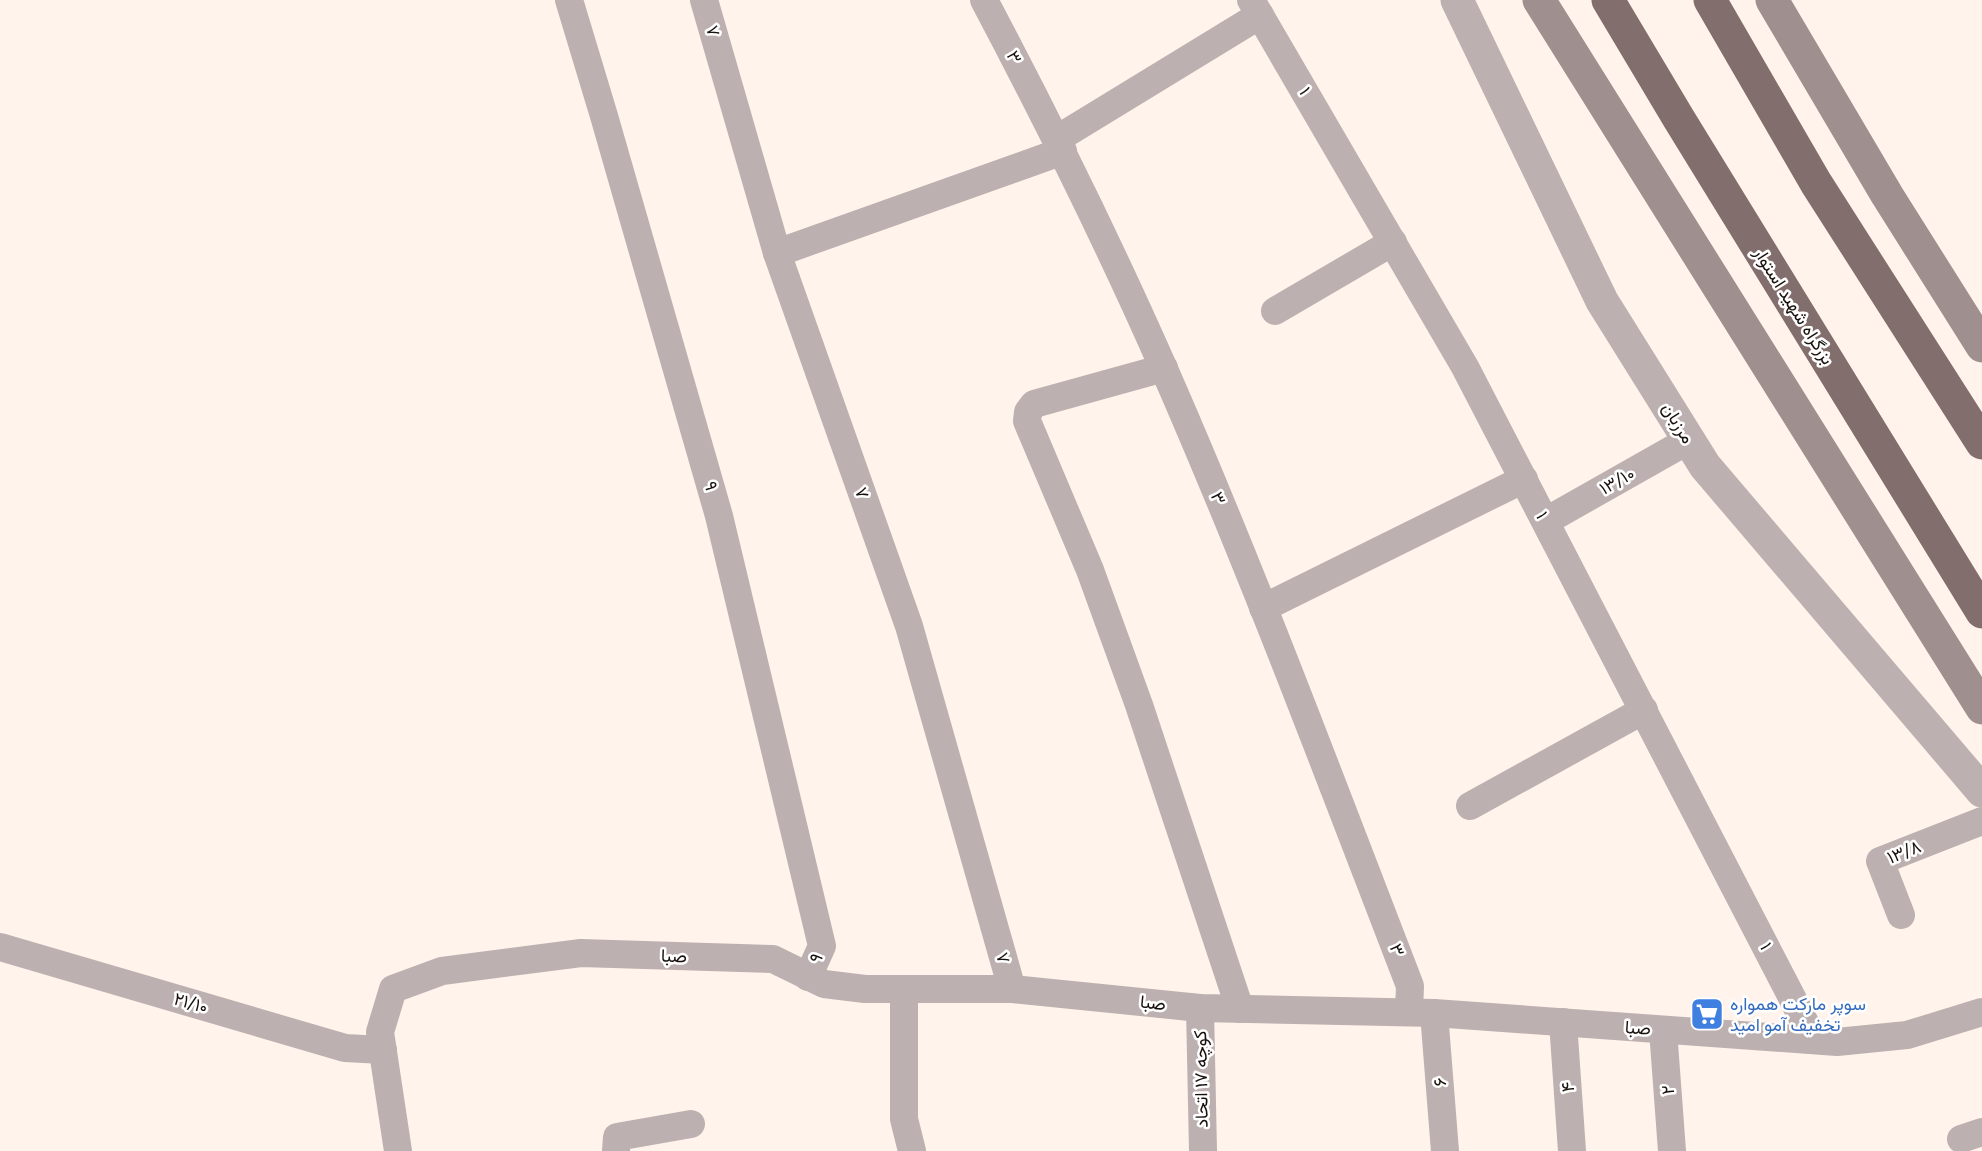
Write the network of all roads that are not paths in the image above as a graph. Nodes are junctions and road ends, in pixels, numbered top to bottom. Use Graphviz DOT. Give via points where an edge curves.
graph roads {
  1 [pos="569,0"];
  2 [pos="704,0"];
  3 [pos="984,0"];
  4 [pos="1457,0"];
  5 [pos="1539,0"];
  6 [pos="1608,0"];
  7 [pos="1710,0"];
  8 [pos="1772,0"];
  9 [pos="1255,7"];
  10 [pos="1060,145"];
  11 [pos="1393,242"];
  12 [pos="777,253"];
  13 [pos="1275,311"];
  14 [pos="1982,346"];
  15 [pos="1164,369"];
  16 [pos="1689,440"];
  17 [pos="1982,443"];
  18 [pos="1524,479"];
  19 [pos="1546,521"];
  20 [pos="1263,608"];
  21 [pos="1982,612"];
  22 [pos="1982,708"];
  23 [pos="1644,710"];
  24 [pos="1982,791"];
  25 [pos="1470,806"];
  26 [pos="1982,821"];
  27 [pos="1901,915"];
  28 [pos="0,947"];
  29 [pos="808,977"];
  30 [pos="904,989"];
  31 [pos="1012,989"];
  32 [pos="1200,1008"];
  33 [pos="1240,1009"];
  34 [pos="1421,1012"];
  35 [pos="1982,1012"];
  36 [pos="1563,1022"];
  37 [pos="1663,1030"];
  38 [pos="1814,1040"];
  39 [pos="383,1050"];
  40 [pos="691,1124"];
  41 [pos="398,1151"];
  42 [pos="615,1151"];
  43 [pos="912,1151"];
  44 [pos="1203,1151"];
  45 [pos="1445,1151"];
  46 [pos="1572,1151"];
  47 [pos="1672,1151"];
  1 -- 29 [label="street, ۹" via="719,516 822,946"];
  2 -- 12 [label="street, ۷"];
  3 -- 10 [label="street, ۳"];
  4 -- 16 [label="street, مرزبان" via="1602,301"];
  5 -- 22 [label="main road"];
  6 -- 21 [label="highway, بزرگراه شهید استوار"];
  7 -- 17 [label="highway" via="1816,183"];
  8 -- 14 [label="main road"];
  9 -- 10 [label="street"];
  9 -- 11 [label="street, ۱"];
  10 -- 12 [label="street"];
  10 -- 15 [label="street, ۳"];
  11 -- 13 [label="street"];
  11 -- 18 [label="street, ۱"];
  12 -- 31 [label="street, ۷" via="909,626"];
  15 -- 20 [label="street, ۳"];
  15 -- 33 [label="street" via="1034,404 1027,421 1090,570 1139,705"];
  16 -- 19 [label="street, ۱۳/۱۰"];
  16 -- 24 [label="street, مرزبان" via="1705,466"];
  18 -- 19 [label="street, ۱"];
  18 -- 20 [label="street"];
  19 -- 23 [label="street, ۱"];
  20 -- 34 [label="street, ۳"];
  23 -- 25 [label="street"];
  23 -- 38 [label="street, ۱"];
  26 -- 27 [label="street, ۱۳/۸" via="1880,861"];
  28 -- 39 [label="street, ۲۱/۱۰" via="345,1048"];
  29 -- 30 [label="street, صبا" via="824,984 865,990"];
  29 -- 39 [label="street, صبا" via="773,959 581,953 442,971 393,989 380,1032"];
  30 -- 31 [label="street, صبا"];
  30 -- 43 [label="street" via="904,1119"];
  31 -- 32 [label="street, صبا"];
  32 -- 33 [label="street, صبا"];
  32 -- 44 [label="street, کوچه ۱۷ اتحاد"];
  33 -- 34 [label="street, صبا"];
  34 -- 36 [label="street, صبا"];
  34 -- 45 [label="street, ۶"];
  35 -- 38 [label="street, صبا" via="1907,1035 1838,1042"];
  36 -- 37 [label="street, صبا"];
  36 -- 46 [label="street, ۴"];
  37 -- 38 [label="street, صبا"];
  37 -- 47 [label="street, ۲"];
  39 -- 41 [label="street"];
  40 -- 42 [label="street" via="617,1137"];
}
